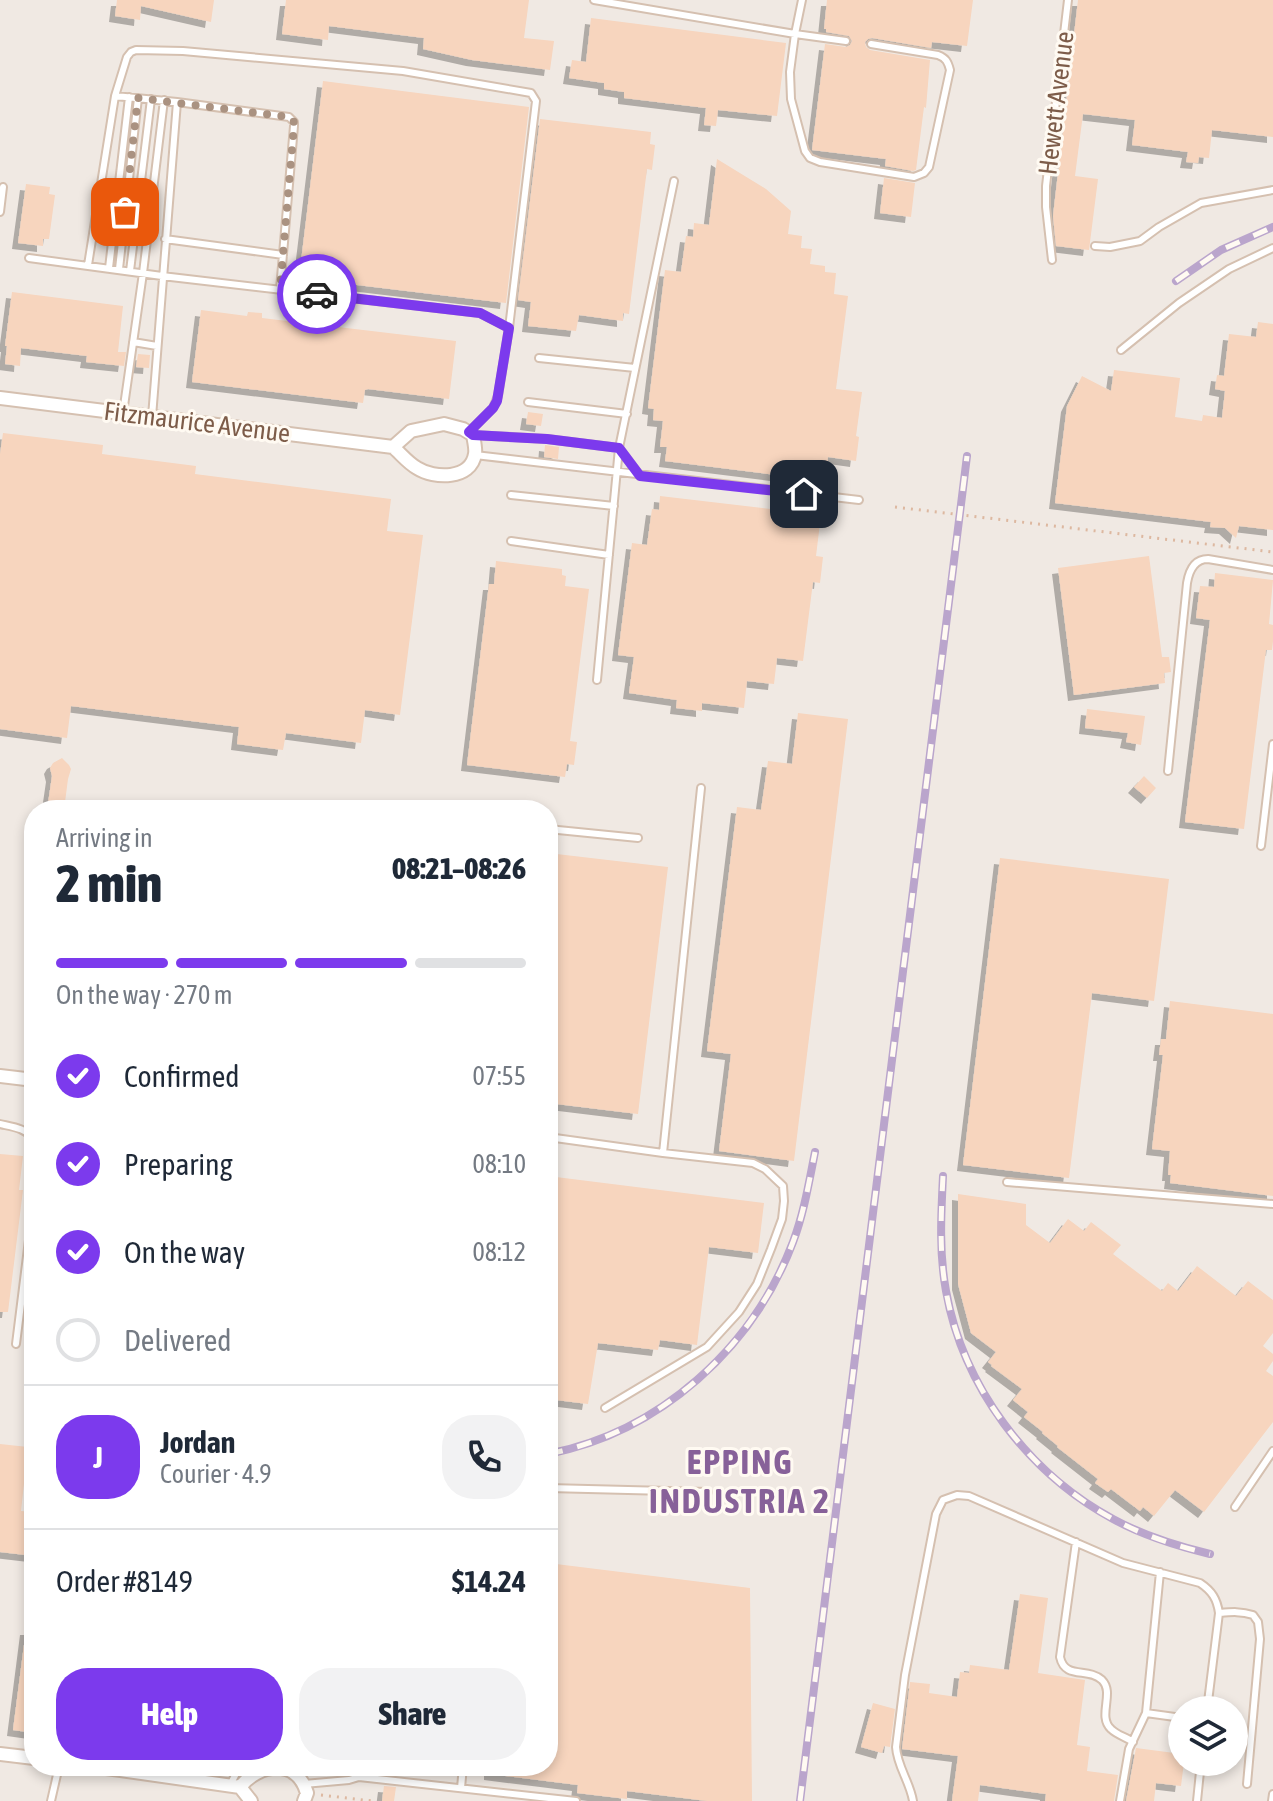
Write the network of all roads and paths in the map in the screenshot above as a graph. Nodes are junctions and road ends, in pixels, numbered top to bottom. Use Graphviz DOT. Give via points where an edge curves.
graph roads {
  1 [pos="594,0"];
  2 [pos="802,0"];
  3 [pos="1068,0"];
  4 [pos="795,34"];
  5 [pos="846,41"];
  6 [pos="871,44"];
  7 [pos="115,96"];
  8 [pos="129,97"];
  9 [pos="138,98"];
  10 [pos="151,99"];
  11 [pos="164,100"];
  12 [pos="177,102"];
  13 [pos="674,181"];
  14 [pos="3,187"];
  15 [pos="1273,190"];
  16 [pos="0,212"];
  17 [pos="165,239"];
  18 [pos="1095,246"];
  19 [pos="1273,248"];
  20 [pos="283,255"];
  21 [pos="29,258"];
  22 [pos="1052,260"];
  23 [pos="88,265"];
  24 [pos="109,268"];
  25 [pos="119,269"];
  26 [pos="130,271"];
  27 [pos="143,273"];
  28 [pos="162,276"];
  29 [pos="280,289"];
  30 [pos="509,328"];
  31 [pos="133,342"];
  32 [pos="157,346"];
  33 [pos="1121,350"];
  34 [pos="539,358"];
  35 [pos="635,368"];
  36 [pos="0,398"];
  37 [pos="528,402"];
  38 [pos="123,413"];
  39 [pos="627,414"];
  40 [pos="152,417"];
  41 [pos="471,434"];
  42 [pos="393,447"];
  43 [pos="619,448"];
  44 [pos="475,455"];
  45 [pos="617,473"];
  46 [pos="640,476"];
  47 [pos="511,495"];
  48 [pos="859,500"];
  49 [pos="614,506"];
  50 [pos="895,507"];
  51 [pos="511,541"];
  52 [pos="1273,552"];
  53 [pos="609,555"];
  54 [pos="1273,570"];
  55 [pos="597,680"];
  56 [pos="1273,744"];
  57 [pos="1168,771"];
  58 [pos="701,788"];
  59 [pos="558,830"];
  60 [pos="638,838"];
  61 [pos="1261,846"];
  62 [pos="0,1076"];
  63 [pos="24,1079"];
  64 [pos="0,1124"];
  65 [pos="24,1130"];
  66 [pos="558,1138"];
  67 [pos="663,1153"];
  68 [pos="1007,1182"];
  69 [pos="1273,1204"];
  70 [pos="24,1280"];
  71 [pos="16,1344"];
  72 [pos="605,1408"];
  73 [pos="1273,1451"];
  74 [pos="558,1488"];
  75 [pos="708,1492"];
  76 [pos="1235,1507"];
  77 [pos="1076,1542"];
  78 [pos="1160,1572"];
  79 [pos="1219,1613"];
  80 [pos="1209,1696"];
  81 [pos="1146,1713"];
  82 [pos="1168,1716"];
  83 [pos="1133,1742"];
  84 [pos="0,1754"];
  85 [pos="24,1757"];
  86 [pos="57,1776"];
  87 [pos="164,1776"];
  88 [pos="238,1776"];
  89 [pos="250,1776"];
  90 [pos="462,1776"];
  91 [pos="1200,1776"];
  92 [pos="359,1777"];
  93 [pos="1247,1784"];
  94 [pos="235,1786"];
  95 [pos="461,1788"];
  96 [pos="305,1793"];
  97 [pos="1273,1794"];
  98 [pos="51,1801"];
  99 [pos="251,1801"];
  100 [pos="372,1801"];
  101 [pos="576,1801"];
  102 [pos="913,1801"];
  103 [pos="1120,1801"];
  104 [pos="1197,1801"];
  105 [pos="1272,1801"];
  1 -- 4 [label="lane"];
  2 -- 4 [label="lane"];
  3 -- 22 [label="lane, Hewett Avenue" via="1049,153 1046,207"];
  4 -- 5 [label="lane"];
  4 -- 6 [label="lane" via="789,86 800,139 810,158 914,177 929,167 948,62 938,55"];
  7 -- 8 [label="lane"];
  7 -- 23 [label="lane"];
  7 -- 30 [label="lane" via="127,57 136,50 403,71 531,93 536,101"];
  8 -- 9 [label="lane"];
  8 -- 24 [label="lane"];
  9 -- 10 [label="lane"];
  9 -- 25 [label="lane"];
  10 -- 11 [label="lane"];
  10 -- 26 [label="lane"];
  11 -- 12 [label="lane"];
  11 -- 27 [label="lane"];
  12 -- 17 [label="lane"];
  12 -- 20 [label="lane" via="289,117 294,122"];
  13 -- 35 [label="lane"];
  14 -- 16 [label="lane"];
  15 -- 18 [label="lane" via="1201,203 1140,241"];
  17 -- 20 [label="lane"];
  17 -- 28 [label="lane"];
  19 -- 33 [label="lane" via="1229,269"];
  20 -- 29 [label="lane"];
  21 -- 23 [label="lane"];
  23 -- 24 [label="lane"];
  24 -- 25 [label="lane"];
  25 -- 26 [label="lane"];
  26 -- 27 [label="lane"];
  27 -- 28 [label="lane"];
  27 -- 31 [label="lane"];
  28 -- 29 [label="lane"];
  28 -- 32 [label="lane"];
  29 -- 30 [label="lane" via="480,313"];
  30 -- 41 [label="lane" via="497,401"];
  31 -- 32 [label="lane"];
  31 -- 38 [label="lane"];
  32 -- 40 [label="lane"];
  34 -- 35 [label="lane"];
  35 -- 39 [label="lane"];
  36 -- 38 [label="street, Fitzmaurice Avenue"];
  37 -- 39 [label="lane"];
  38 -- 40 [label="street, Fitzmaurice Avenue"];
  39 -- 43 [label="lane"];
  40 -- 42 [label="street, Fitzmaurice Avenue"];
  41 -- 42 [label="street" via="431,425 411,431"];
  41 -- 43 [label="lane"];
  41 -- 44 [label="street"];
  42 -- 44 [label="street" via="416,468 438,475 460,473"];
  43 -- 45 [label="lane"];
  43 -- 46 [label="lane"];
  44 -- 45 [label="lane"];
  45 -- 46 [label="lane"];
  45 -- 49 [label="lane"];
  46 -- 48 [label="lane"];
  47 -- 49 [label="lane"];
  49 -- 53 [label="lane"];
  50 -- 52 [label="path"];
  51 -- 53 [label="lane"];
  53 -- 55 [label="lane"];
  54 -- 57 [label="lane" via="1200,559 1191,570"];
  56 -- 61 [label="lane"];
  58 -- 67 [label="lane"];
  59 -- 60 [label="lane"];
  62 -- 63 [label="street"];
  64 -- 65 [label="lane"];
  66 -- 67 [label="lane"];
  67 -- 72 [label="lane" via="753,1163 765,1169 783,1186 782,1219 757,1284 707,1347"];
  68 -- 69 [label="lane"];
  70 -- 71 [label="lane"];
  73 -- 76 [label="lane"];
  74 -- 75 [label="lane"];
  77 -- 78 [label="lane"];
  77 -- 83 [label="lane" via="1061,1663 1102,1681 1108,1726"];
  77 -- 102 [label="lane" via="969,1496 943,1500 905,1675 896,1747"];
  78 -- 79 [label="lane" via="1209,1589"];
  78 -- 81 [label="lane"];
  79 -- 80 [label="lane"];
  79 -- 93 [label="lane" via="1245,1612 1258,1622"];
  81 -- 82 [label="lane"];
  81 -- 83 [label="lane"];
  83 -- 103 [label="lane"];
  84 -- 85 [label="street"];
  86 -- 98 [label="lane"];
  87 -- 94 [label="street"];
  88 -- 94 [label="lane"];
  89 -- 94 [label="street"];
  90 -- 95 [label="lane"];
  91 -- 104 [label="lane"];
  92 -- 95 [label="lane"];
  92 -- 96 [label="lane"];
  94 -- 99 [label="street"];
  95 -- 101 [label="lane"];
  96 -- 100 [label="path"];
  97 -- 105 [label="lane"];
}
